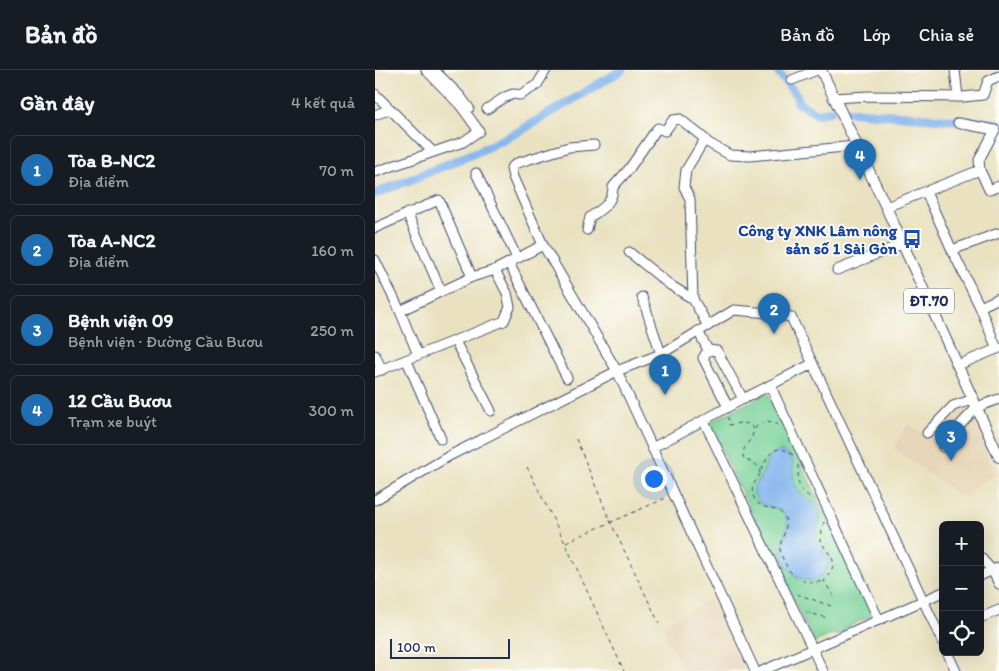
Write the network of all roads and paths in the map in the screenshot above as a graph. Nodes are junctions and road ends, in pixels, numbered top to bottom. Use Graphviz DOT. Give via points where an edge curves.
graph roads {
  1 [pos="426,70"];
  2 [pos="434,70"];
  3 [pos="546,70"];
  4 [pos="819,70"];
  5 [pos="955,70"];
  6 [pos="999,76"];
  7 [pos="792,80"];
  8 [pos="375,94"];
  9 [pos="958,97"];
  10 [pos="833,98"];
  11 [pos="390,109"];
  12 [pos="487,109"];
  13 [pos="375,115"];
  14 [pos="958,124"];
  15 [pos="479,131"];
  16 [pos="705,140"];
  17 [pos="594,145"];
  18 [pos="855,146"];
  19 [pos="433,152"];
  20 [pos="980,170"];
  21 [pos="375,172"];
  22 [pos="476,172"];
  23 [pos="999,186"];
  24 [pos="926,192"];
  25 [pos="886,207"];
  26 [pos="407,214"];
  27 [pos="375,228"];
  28 [pos="587,230"];
  29 [pos="999,233"];
  30 [pos="902,244"];
  31 [pos="543,245"];
  32 [pos="952,250"];
  33 [pos="629,252"];
  34 [pos="375,260"];
  35 [pos="513,260"];
  36 [pos="495,270"];
  37 [pos="837,270"];
  38 [pos="472,277"];
  39 [pos="441,291"];
  40 [pos="641,297"];
  41 [pos="999,298"];
  42 [pos="693,299"];
  43 [pos="980,308"];
  44 [pos="399,311"];
  45 [pos="708,326"];
  46 [pos="698,331"];
  47 [pos="455,341"];
  48 [pos="998,348"];
  49 [pos="708,350"];
  50 [pos="661,354"];
  51 [pos="375,355"];
  52 [pos="418,355"];
  53 [pos="407,361"];
  54 [pos="813,364"];
  55 [pos="958,365"];
  56 [pos="378,371"];
  57 [pos="617,371"];
  58 [pos="567,378"];
  59 [pos="770,385"];
  60 [pos="743,399"];
  61 [pos="999,399"];
  62 [pos="976,403"];
  63 [pos="728,407"];
  64 [pos="491,411"];
  65 [pos="726,416"];
  66 [pos="704,421"];
  67 [pos="754,430"];
  68 [pos="785,433"];
  69 [pos="927,433"];
  70 [pos="441,439"];
  71 [pos="576,439"];
  72 [pos="943,447"];
  73 [pos="652,448"];
  74 [pos="794,456"];
  75 [pos="999,457"];
  76 [pos="798,462"];
  77 [pos="527,466"];
  78 [pos="760,473"];
  79 [pos="673,495"];
  80 [pos="375,500"];
  81 [pos="815,500"];
  82 [pos="824,520"];
  83 [pos="611,522"];
  84 [pos="565,543"];
  85 [pos="984,560"];
  86 [pos="996,569"];
  87 [pos="984,574"];
  88 [pos="824,581"];
  89 [pos="999,584"];
  90 [pos="793,592"];
  91 [pos="939,594"];
  92 [pos="835,598"];
  93 [pos="923,600"];
  94 [pos="834,607"];
  95 [pos="999,610"];
  96 [pos="801,611"];
  97 [pos="984,616"];
  98 [pos="827,618"];
  99 [pos="879,620"];
  100 [pos="659,622"];
  101 [pos="939,634"];
  102 [pos="813,649"];
  103 [pos="949,656"];
  104 [pos="624,671"];
  105 [pos="755,671"];
  106 [pos="762,671"];
  107 [pos="823,671"];
  108 [pos="956,671"];
  1 -- 15 [label="street" via="460,105"];
  2 -- 15 [label="street" via="481,123"];
  3 -- 12 [label="street" via="537,85 520,95 505,97"];
  4 -- 7 [label="street"];
  4 -- 10 [label="main road, ĐT.70"];
  5 -- 9 [label="street"];
  6 -- 9 [label="street" via="988,81 983,95"];
  8 -- 11 [label="street"];
  9 -- 10 [label="street"];
  10 -- 18 [label="main road, ĐT.70"];
  11 -- 13 [label="street"];
  11 -- 19 [label="street"];
  14 -- 20 [label="street" via="995,130 979,160"];
  15 -- 19 [label="street" via="463,142"];
  16 -- 18 [label="street" via="730,155 750,156"];
  16 -- 28 [label="street" via="677,119 667,130 658,128 613,187 611,202 590,216"];
  16 -- 42 [label="street" via="686,170 684,183 690,199"];
  17 -- 31 [label="street" via="569,147 517,163 511,168"];
  18 -- 25 [label="main road, ĐT.70"];
  19 -- 21 [label="street"];
  20 -- 23 [label="street" via="989,190"];
  20 -- 24 [label="street"];
  22 -- 35 [label="street"];
  24 -- 25 [label="street"];
  24 -- 32 [label="street"];
  25 -- 30 [label="main road, ĐT.70"];
  26 -- 27 [label="street"];
  26 -- 38 [label="street" via="439,200"];
  26 -- 39 [label="street"];
  29 -- 32 [label="street"];
  30 -- 37 [label="street"];
  30 -- 55 [label="main road, ĐT.70"];
  31 -- 35 [label="street"];
  31 -- 57 [label="street"];
  32 -- 43 [label="street"];
  33 -- 42 [label="street" via="669,285"];
  34 -- 44 [label="street"];
  35 -- 36 [label="street"];
  35 -- 58 [label="street"];
  36 -- 38 [label="street"];
  36 -- 47 [label="street" via="510,307 505,320"];
  38 -- 39 [label="street"];
  39 -- 44 [label="street"];
  40 -- 50 [label="street"];
  41 -- 43 [label="street"];
  42 -- 45 [label="street"];
  43 -- 48 [label="street"];
  44 -- 52 [label="street"];
  45 -- 46 [label="street"];
  45 -- 54 [label="street" via="734,310 791,317"];
  46 -- 49 [label="street"];
  46 -- 50 [label="street"];
  47 -- 52 [label="street"];
  47 -- 64 [label="street"];
  48 -- 55 [label="street"];
  49 -- 60 [label="street" via="717,351"];
  49 -- 63 [label="street" via="703,358"];
  50 -- 57 [label="street"];
  51 -- 56 [label="street"];
  52 -- 53 [label="street"];
  53 -- 56 [label="street"];
  53 -- 70 [label="street"];
  54 -- 59 [label="street"];
  54 -- 93 [label="street"];
  55 -- 62 [label="main road, ĐT.70"];
  57 -- 73 [label="street"];
  57 -- 80 [label="street" via="449,456"];
  59 -- 60 [label="street"];
  59 -- 99 [label="street"];
  60 -- 63 [label="street"];
  61 -- 62 [label="street"];
  62 -- 69 [label="street" via="953,406"];
  62 -- 72 [label="street"];
  62 -- 75 [label="main road, ĐT.70"];
  63 -- 66 [label="street"];
  65 -- 67 [label="path" via="729,425 742,422"];
  66 -- 73 [label="street"];
  66 -- 102 [label="street"];
  67 -- 68 [label="path" via="767,421"];
  67 -- 78 [label="path" via="743,454 744,459 755,462"];
  71 -- 83 [label="path"];
  73 -- 79 [label="street"];
  74 -- 78 [label="path" via="778,449 766,458"];
  76 -- 81 [label="path" via="799,487"];
  77 -- 84 [label="path"];
  78 -- 88 [label="path" via="752,493 762,507 778,511 785,517 787,527 780,548 788,570 807,583"];
  79 -- 83 [label="path"];
  79 -- 105 [label="street"];
  82 -- 88 [label="path" via="819,540 832,557 833,564"];
  83 -- 84 [label="path"];
  83 -- 100 [label="path"];
  84 -- 104 [label="path"];
  85 -- 86 [label="street"];
  86 -- 87 [label="street"];
  86 -- 89 [label="street"];
  88 -- 92 [label="path"];
  90 -- 94 [label="path"];
  91 -- 93 [label="street"];
  93 -- 99 [label="street"];
  93 -- 101 [label="street"];
  95 -- 97 [label="street"];
  96 -- 98 [label="path"];
  99 -- 102 [label="street"];
  102 -- 106 [label="street"];
  102 -- 107 [label="street"];
  103 -- 108 [label="street"];
}
